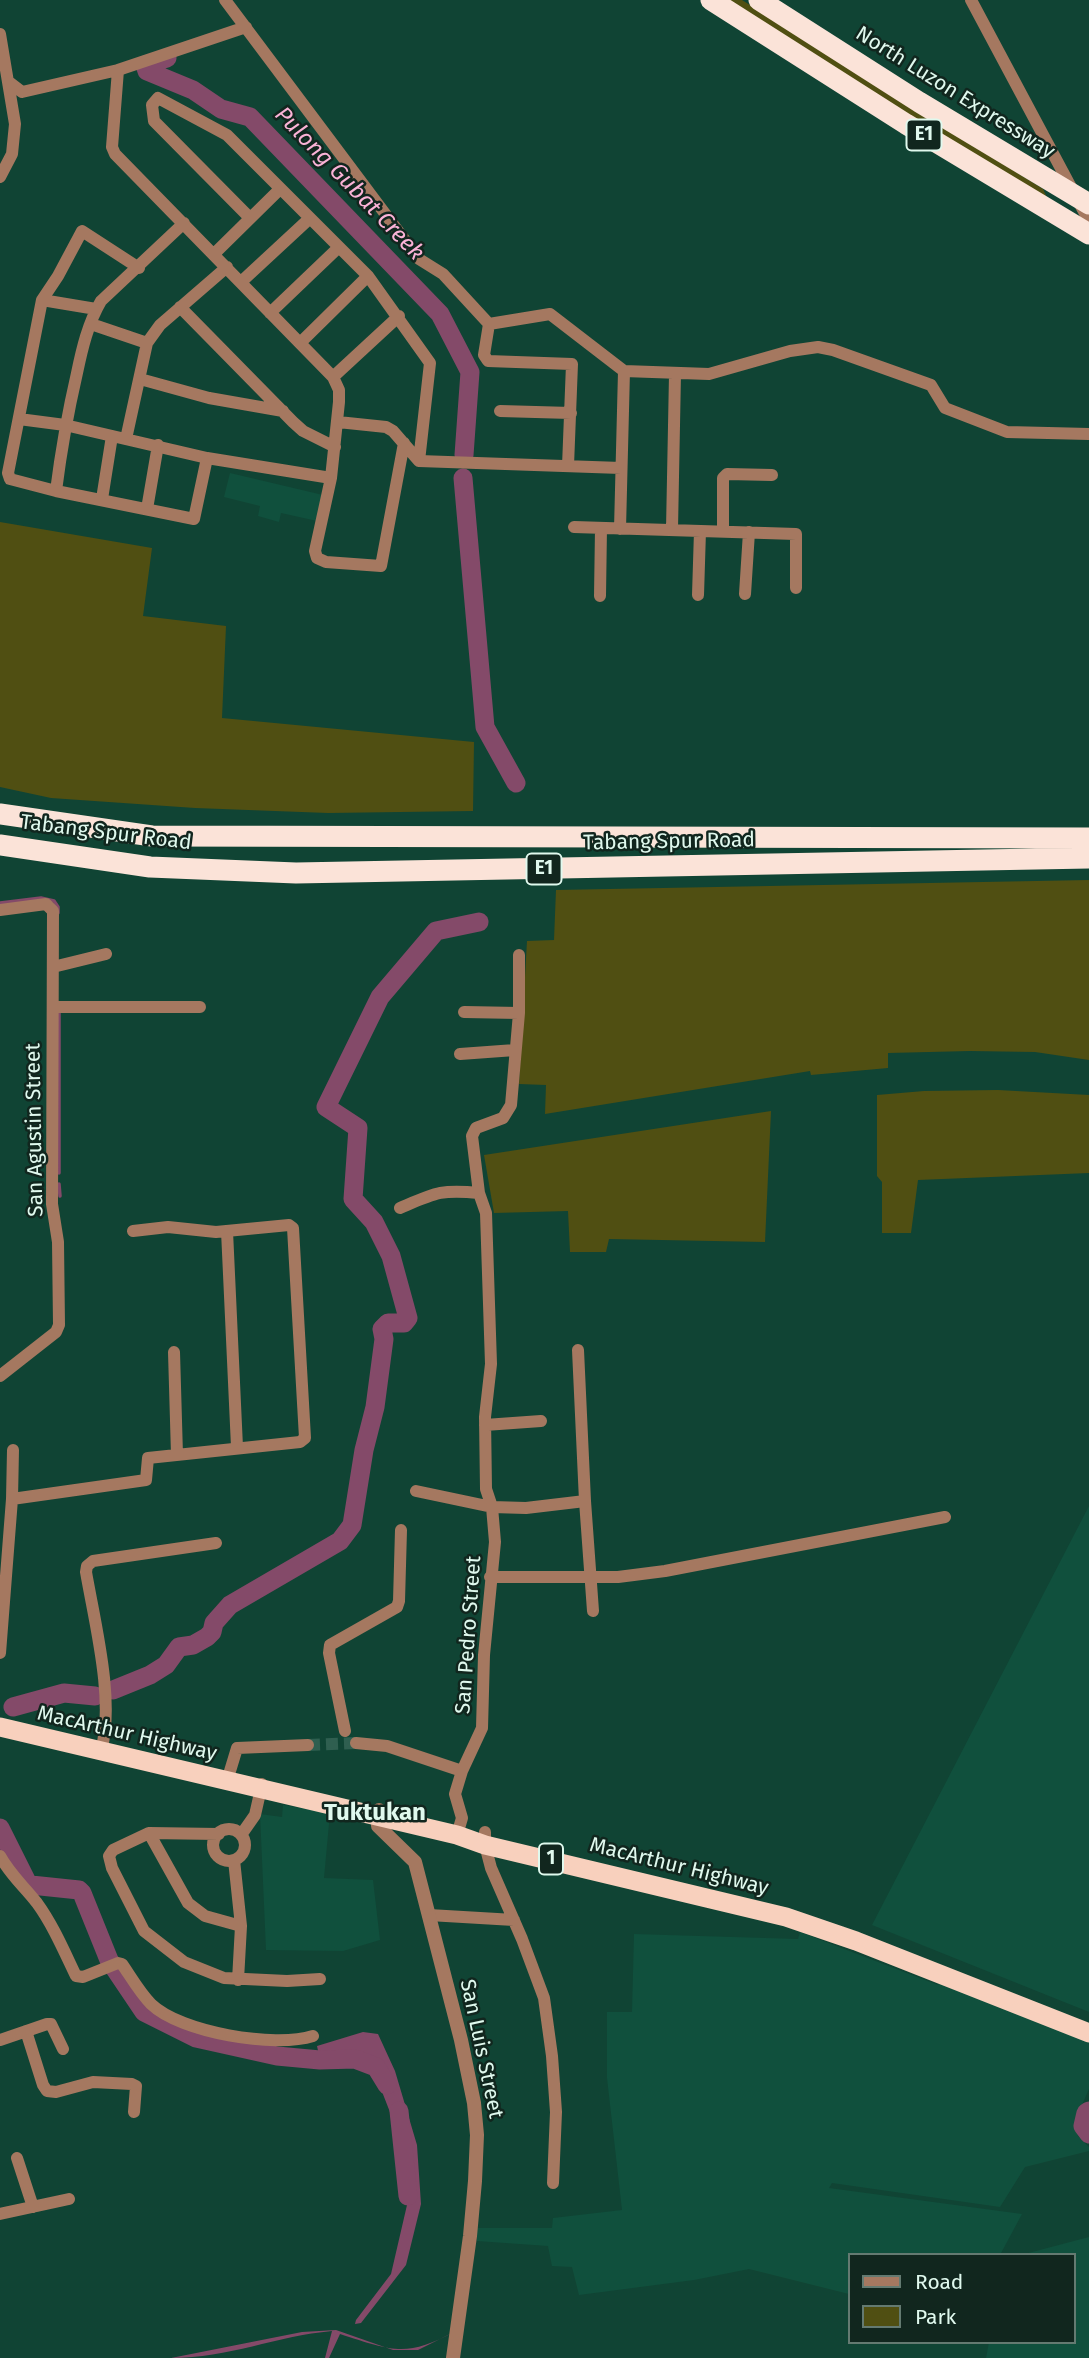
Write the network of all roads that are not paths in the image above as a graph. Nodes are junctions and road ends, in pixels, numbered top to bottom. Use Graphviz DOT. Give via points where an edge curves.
graph roads {
  1 [pos="225,0"];
  2 [pos="712,0"];
  3 [pos="760,0"];
  4 [pos="971,0"];
  5 [pos="246,27"];
  6 [pos="0,34"];
  7 [pos="118,71"];
  8 [pos="9,82"];
  9 [pos="0,177"];
  10 [pos="280,189"];
  11 [pos="1089,204"];
  12 [pos="250,218"];
  13 [pos="309,219"];
  14 [pos="184,223"];
  15 [pos="1084,227"];
  16 [pos="338,248"];
  17 [pos="214,254"];
  18 [pos="226,267"];
  19 [pos="139,268"];
  20 [pos="368,276"];
  21 [pos="242,282"];
  22 [pos="42,300"];
  23 [pos="180,307"];
  24 [pos="96,309"];
  25 [pos="270,313"];
  26 [pos="399,316"];
  27 [pos="91,324"];
  28 [pos="489,324"];
  29 [pos="147,343"];
  30 [pos="300,343"];
  31 [pos="624,371"];
  32 [pos="675,374"];
  33 [pos="333,377"];
  34 [pos="140,379"];
  35 [pos="283,411"];
  36 [pos="500,411"];
  37 [pos="570,413"];
  38 [pos="19,419"];
  39 [pos="338,422"];
  40 [pos="65,425"];
  41 [pos="1089,434"];
  42 [pos="112,436"];
  43 [pos="126,439"];
  44 [pos="404,443"];
  45 [pos="158,445"];
  46 [pos="335,447"];
  47 [pos="207,457"];
  48 [pos="419,461"];
  49 [pos="568,466"];
  50 [pos="621,468"];
  51 [pos="772,475"];
  52 [pos="331,478"];
  53 [pos="56,491"];
  54 [pos="102,499"];
  55 [pos="147,509"];
  56 [pos="574,527"];
  57 [pos="601,528"];
  58 [pos="620,529"];
  59 [pos="672,530"];
  60 [pos="700,530"];
  61 [pos="723,531"];
  62 [pos="749,532"];
  63 [pos="796,588"];
  64 [pos="745,594"];
  65 [pos="698,595"];
  66 [pos="600,596"];
  67 [pos="0,814"];
  68 [pos="1089,838"];
  69 [pos="0,845"];
  70 [pos="1089,858"];
  71 [pos="0,910"];
  72 [pos="106,954"];
  73 [pos="519,955"];
  74 [pos="53,967"];
  75 [pos="53,1007"];
  76 [pos="200,1007"];
  77 [pos="464,1012"];
  78 [pos="519,1013"];
  79 [pos="514,1050"];
  80 [pos="460,1054"];
  81 [pos="479,1193"];
  82 [pos="400,1208"];
  83 [pos="133,1231"];
  84 [pos="227,1231"];
  85 [pos="578,1350"];
  86 [pos="174,1352"];
  87 [pos="0,1376"];
  88 [pos="541,1421"];
  89 [pos="485,1425"];
  90 [pos="237,1447"];
  91 [pos="13,1450"];
  92 [pos="177,1455"];
  93 [pos="416,1491"];
  94 [pos="12,1499"];
  95 [pos="584,1501"];
  96 [pos="492,1507"];
  97 [pos="945,1517"];
  98 [pos="401,1530"];
  99 [pos="216,1543"];
  100 [pos="490,1577"];
  101 [pos="589,1578"];
  102 [pos="593,1611"];
  103 [pos="0,1653"];
  104 [pos="0,1717"];
  105 [pos="0,1727"];
  106 [pos="345,1731"];
  107 [pos="356,1743"];
  108 [pos="308,1745"];
  109 [pos="102,1746"];
  110 [pos="462,1771"];
  111 [pos="228,1777"];
  112 [pos="262,1785"];
  113 [pos="379,1813"];
  114 [pos="459,1830"];
  115 [pos="149,1833"];
  116 [pos="219,1834"];
  117 [pos="241,1836"];
  118 [pos="485,1838"];
  119 [pos="0,1856"];
  120 [pos="234,1860"];
  121 [pos="429,1915"];
  122 [pos="514,1920"];
  123 [pos="241,1926"];
  124 [pos="320,1979"];
  125 [pos="239,1980"];
  126 [pos="1089,2021"];
  127 [pos="26,2031"];
  128 [pos="1089,2033"];
  129 [pos="313,2036"];
  130 [pos="0,2040"];
  131 [pos="63,2049"];
  132 [pos="134,2112"];
  133 [pos="18,2158"];
  134 [pos="553,2183"];
  135 [pos="69,2199"];
  136 [pos="33,2207"];
  137 [pos="0,2214"];
  138 [pos="453,2358"];
  1 -- 5 [label="street"];
  2 -- 15 [label="highway, E1" via="906,124"];
  3 -- 11 [label="highway, North Luzon Expressway / E1"];
  4 -- 15 [label="street"];
  5 -- 7 [label="street"];
  5 -- 28 [label="street" via="419,259 443,274"];
  6 -- 8 [label="street"];
  7 -- 8 [label="street" via="22,92"];
  7 -- 14 [label="street" via="115,154"];
  8 -- 9 [label="street" via="15,124 12,154"];
  10 -- 12 [label="street"];
  10 -- 12 [label="street" via="227,135 158,98 152,105 154,121"];
  10 -- 13 [label="street"];
  12 -- 17 [label="street"];
  13 -- 16 [label="street"];
  13 -- 21 [label="street"];
  14 -- 17 [label="street"];
  14 -- 19 [label="street"];
  16 -- 20 [label="street"];
  16 -- 25 [label="street"];
  17 -- 18 [label="street"];
  18 -- 21 [label="street"];
  18 -- 23 [label="street"];
  19 -- 22 [label="street" via="82,231"];
  19 -- 24 [label="street"];
  20 -- 26 [label="street"];
  20 -- 30 [label="street"];
  21 -- 25 [label="street"];
  22 -- 24 [label="street"];
  22 -- 38 [label="street"];
  23 -- 29 [label="street"];
  23 -- 35 [label="street"];
  24 -- 27 [label="street"];
  25 -- 30 [label="street"];
  26 -- 33 [label="street"];
  26 -- 48 [label="street" via="430,363"];
  27 -- 29 [label="street"];
  27 -- 40 [label="street"];
  28 -- 31 [label="street" via="550,314"];
  28 -- 37 [label="street" via="484,355 488,361 572,364"];
  29 -- 34 [label="street"];
  30 -- 33 [label="street"];
  31 -- 32 [label="street"];
  31 -- 50 [label="street"];
  32 -- 41 [label="street" via="709,374 762,357 818,347 931,385 945,408 1007,432"];
  32 -- 59 [label="street"];
  33 -- 39 [label="street" via="339,390"];
  34 -- 35 [label="street"];
  34 -- 43 [label="street"];
  35 -- 46 [label="street" via="303,431"];
  36 -- 37 [label="street"];
  37 -- 49 [label="street"];
  38 -- 40 [label="street"];
  38 -- 53 [label="street" via="10,479"];
  39 -- 44 [label="street" via="386,427"];
  39 -- 46 [label="street"];
  40 -- 42 [label="street"];
  40 -- 53 [label="street"];
  42 -- 43 [label="street"];
  42 -- 54 [label="street"];
  43 -- 45 [label="street"];
  44 -- 48 [label="street"];
  44 -- 52 [label="street" via="381,566 317,558"];
  45 -- 47 [label="street"];
  45 -- 55 [label="street"];
  46 -- 52 [label="street"];
  47 -- 52 [label="street"];
  47 -- 55 [label="street" via="194,519"];
  48 -- 49 [label="street"];
  49 -- 50 [label="street"];
  50 -- 58 [label="street"];
  51 -- 61 [label="street" via="727,474 723,478"];
  53 -- 54 [label="street"];
  54 -- 55 [label="street"];
  56 -- 57 [label="street"];
  57 -- 58 [label="street"];
  57 -- 66 [label="street"];
  58 -- 59 [label="street"];
  59 -- 60 [label="street"];
  60 -- 61 [label="street"];
  60 -- 65 [label="street"];
  61 -- 62 [label="street"];
  62 -- 63 [label="street" via="796,534"];
  62 -- 64 [label="street"];
  67 -- 68 [label="highway, Tabang Spur Road / E1" via="152,836"];
  69 -- 70 [label="highway, Tabang Spur Road / E1" via="150,867 296,873"];
  71 -- 74 [label="street, San Agustin Street" via="46,904 53,911"];
  72 -- 74 [label="street"];
  73 -- 78 [label="street"];
  74 -- 75 [label="street, San Agustin Street"];
  75 -- 76 [label="street"];
  75 -- 87 [label="street, San Agustin Street" via="52,1203 58,1242 59,1325"];
  77 -- 78 [label="street"];
  78 -- 79 [label="street"];
  79 -- 80 [label="street"];
  79 -- 81 [label="street, San Pedro Street" via="508,1112 476,1128 472,1136"];
  81 -- 82 [label="street" via="439,1192"];
  81 -- 89 [label="street, San Pedro Street" via="486,1213 490,1350"];
  83 -- 84 [label="street" via="168,1227"];
  84 -- 90 [label="street"];
  84 -- 90 [label="street" via="293,1228 305,1438"];
  85 -- 95 [label="street"];
  86 -- 92 [label="street"];
  88 -- 89 [label="street"];
  89 -- 96 [label="street, San Pedro Street" via="486,1489"];
  90 -- 92 [label="street"];
  91 -- 94 [label="street"];
  92 -- 94 [label="street" via="148,1458 146,1480"];
  93 -- 96 [label="street"];
  94 -- 103 [label="street"];
  95 -- 96 [label="street"];
  95 -- 101 [label="street"];
  96 -- 100 [label="street, San Pedro Street" via="495,1542"];
  97 -- 101 [label="street" via="664,1571"];
  98 -- 106 [label="street" via="397,1607 330,1645"];
  99 -- 109 [label="street" via="93,1561 87,1566 105,1686"];
  100 -- 101 [label="street"];
  100 -- 110 [label="street, San Pedro Street" via="482,1728"];
  101 -- 102 [label="street"];
  104 -- 109 [label="highway, MacArthur Highway / 1"];
  105 -- 109 [label="highway, MacArthur Highway / 1"];
  107 -- 110 [label="street" via="387,1746"];
  108 -- 111 [label="street" via="237,1748"];
  109 -- 111 [label="highway, MacArthur Highway / 1"];
  110 -- 114 [label="street, San Pedro Street" via="455,1794 462,1818"];
  111 -- 112 [label="highway, MacArthur Highway / 1"];
  112 -- 113 [label="highway, MacArthur Highway / 1"];
  112 -- 117 [label="street" via="255,1815"];
  113 -- 114 [label="highway, MacArthur Highway / 1"];
  113 -- 121 [label="street, San Luis Street" via="378,1826 415,1862"];
  114 -- 118 [label="highway, MacArthur Highway / 1"];
  115 -- 116 [label="street"];
  115 -- 123 [label="street" via="188,1903 205,1916"];
  115 -- 125 [label="street" via="109,1856 144,1931 184,1962"];
  116 -- 117 [label="street" via="228,1830"];
  116 -- 120 [label="street" via="214,1841 216,1854 225,1861"];
  117 -- 120 [label="street" via="245,1846"];
  118 -- 122 [label="street" via="491,1868"];
  118 -- 126 [label="highway, MacArthur Highway / 1" via="788,1907"];
  118 -- 128 [label="highway, MacArthur Highway / 1" via="786,1917"];
  119 -- 129 [label="street" via="51,1925 76,1976 122,1964 151,2005 197,2028 283,2042"];
  120 -- 123 [label="street"];
  121 -- 122 [label="street"];
  121 -- 138 [label="street, San Luis Street" via="461,2040 477,2135 470,2236"];
  122 -- 134 [label="street" via="544,1998 556,2112"];
  123 -- 125 [label="street"];
  124 -- 125 [label="street"];
  127 -- 130 [label="street"];
  127 -- 131 [label="street" via="51,2024"];
  127 -- 132 [label="street" via="47,2091 93,2082 132,2084 137,2091"];
  133 -- 136 [label="street"];
  135 -- 136 [label="street"];
  136 -- 137 [label="street"];
}
